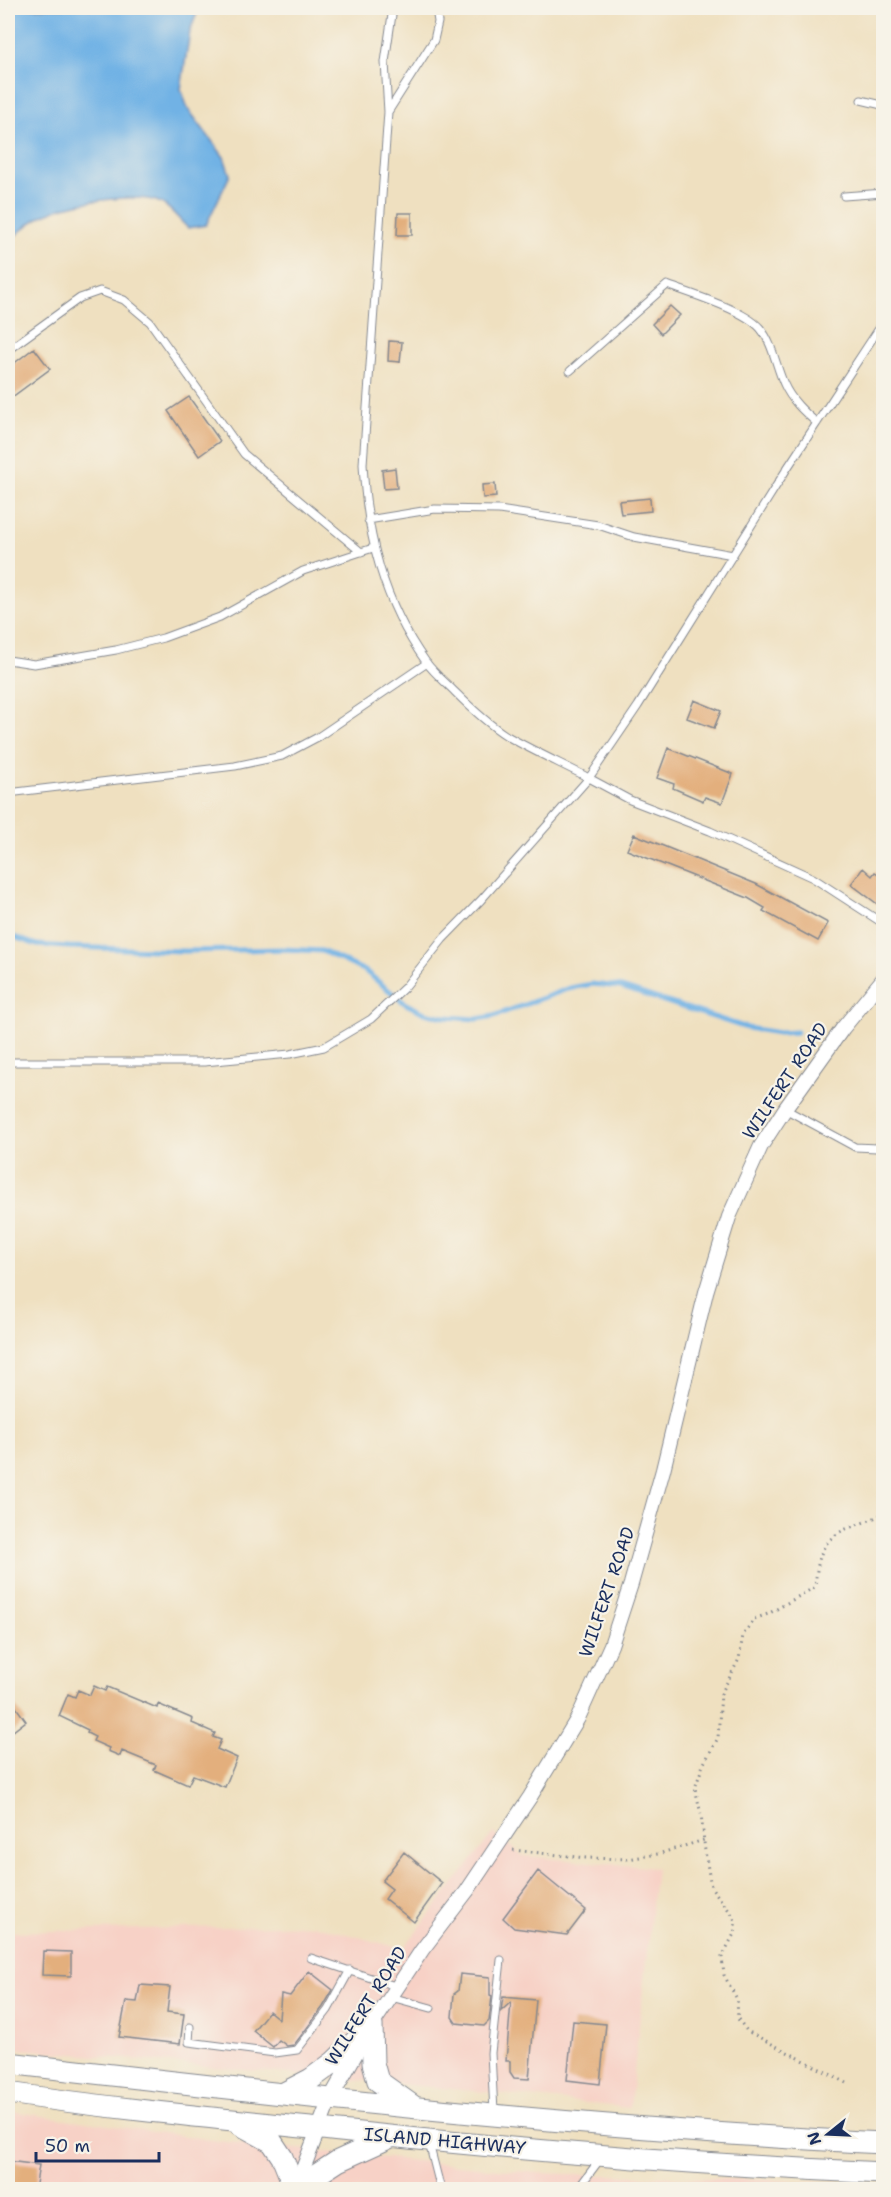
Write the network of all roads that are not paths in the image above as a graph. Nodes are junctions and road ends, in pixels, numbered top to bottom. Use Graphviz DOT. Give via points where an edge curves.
graph roads {
  1 [pos="393,8"];
  2 [pos="436,8"];
  3 [pos="861,99"];
  4 [pos="884,109"];
  5 [pos="388,112"];
  6 [pos="884,193"];
  7 [pos="844,196"];
  8 [pos="884,321"];
  9 [pos="8,350"];
  10 [pos="570,371"];
  11 [pos="817,423"];
  12 [pos="368,520"];
  13 [pos="373,549"];
  14 [pos="361,552"];
  15 [pos="733,555"];
  16 [pos="8,660"];
  17 [pos="427,663"];
  18 [pos="589,778"];
  19 [pos="8,793"];
  20 [pos="884,924"];
  21 [pos="884,978"];
  22 [pos="8,1062"];
  23 [pos="785,1109"];
  24 [pos="884,1140"];
  25 [pos="880,1151"];
  26 [pos="311,1958"];
  27 [pos="501,1960"];
  28 [pos="350,1970"];
  29 [pos="394,1992"];
  30 [pos="431,2008"];
  31 [pos="372,2025"];
  32 [pos="190,2027"];
  33 [pos="8,2063"];
  34 [pos="8,2093"];
  35 [pos="282,2094"];
  36 [pos="330,2099"];
  37 [pos="417,2108"];
  38 [pos="494,2115"];
  39 [pos="233,2120"];
  40 [pos="319,2129"];
  41 [pos="392,2137"];
  42 [pos="428,2140"];
  43 [pos="884,2143"];
  44 [pos="603,2155"];
  45 [pos="884,2173"];
  46 [pos="295,2189"];
  47 [pos="441,2190"];
  48 [pos="577,2190"];
  1 -- 5 [label="lane" via="384,62"];
  2 -- 5 [label="lane" via="434,40"];
  3 -- 4 [label="lane"];
  5 -- 12 [label="lane" via="363,464"];
  6 -- 7 [label="lane"];
  8 -- 11 [label="lane"];
  9 -- 14 [label="lane" via="80,298 100,291 124,300 150,322 244,454"];
  10 -- 11 [label="lane" via="667,285 735,312 760,328 785,387 796,404"];
  11 -- 15 [label="lane"];
  12 -- 13 [label="lane"];
  12 -- 15 [label="lane" via="435,509 499,510 598,525 634,537"];
  13 -- 14 [label="lane"];
  13 -- 17 [label="lane" via="402,623"];
  14 -- 16 [label="lane" via="303,571 220,616 163,638 34,664"];
  15 -- 18 [label="lane"];
  17 -- 18 [label="lane" via="466,703 506,735"];
  17 -- 19 [label="lane" via="318,737 282,756 235,766"];
  18 -- 20 [label="lane" via="630,800 813,878"];
  18 -- 22 [label="lane" via="442,939 405,987 371,1019 324,1047 204,1062"];
  21 -- 23 [label="street, WILFERT ROAD"];
  23 -- 25 [label="lane" via="855,1148"];
  23 -- 29 [label="street, WILFERT ROAD" via="761,1146 729,1216 706,1292 649,1522 611,1646 578,1718 530,1797"];
  24 -- 25 [label="lane"];
  26 -- 28 [label="lane"];
  27 -- 38 [label="lane" via="491,2053"];
  28 -- 29 [label="lane"];
  28 -- 32 [label="lane" via="328,2010 297,2050 275,2053 189,2042"];
  29 -- 30 [label="lane"];
  29 -- 31 [label="street, WILFERT ROAD"];
  31 -- 35 [label="main road" via="319,2074"];
  31 -- 36 [label="street, WILFERT ROAD"];
  31 -- 37 [label="main road" via="373,2063 378,2081"];
  33 -- 35 [label="main road, ISLAND HIGHWAY"];
  34 -- 39 [label="main road, ISLAND HIGHWAY"];
  35 -- 36 [label="main road, ISLAND HIGHWAY"];
  36 -- 37 [label="main road, ISLAND HIGHWAY"];
  36 -- 40 [label="street, WILFERT ROAD"];
  37 -- 38 [label="main road, ISLAND HIGHWAY"];
  38 -- 43 [label="main road, ISLAND HIGHWAY" via="738,2136"];
  39 -- 40 [label="main road, ISLAND HIGHWAY"];
  39 -- 46 [label="main road" via="272,2142"];
  40 -- 41 [label="main road, ISLAND HIGHWAY"];
  40 -- 46 [label="street, WILFERT ROAD"];
  41 -- 42 [label="main road, ISLAND HIGHWAY"];
  41 -- 46 [label="main road" via="338,2161"];
  42 -- 44 [label="main road, ISLAND HIGHWAY"];
  42 -- 47 [label="lane"];
  44 -- 45 [label="main road, ISLAND HIGHWAY"];
  44 -- 48 [label="lane"];
}
